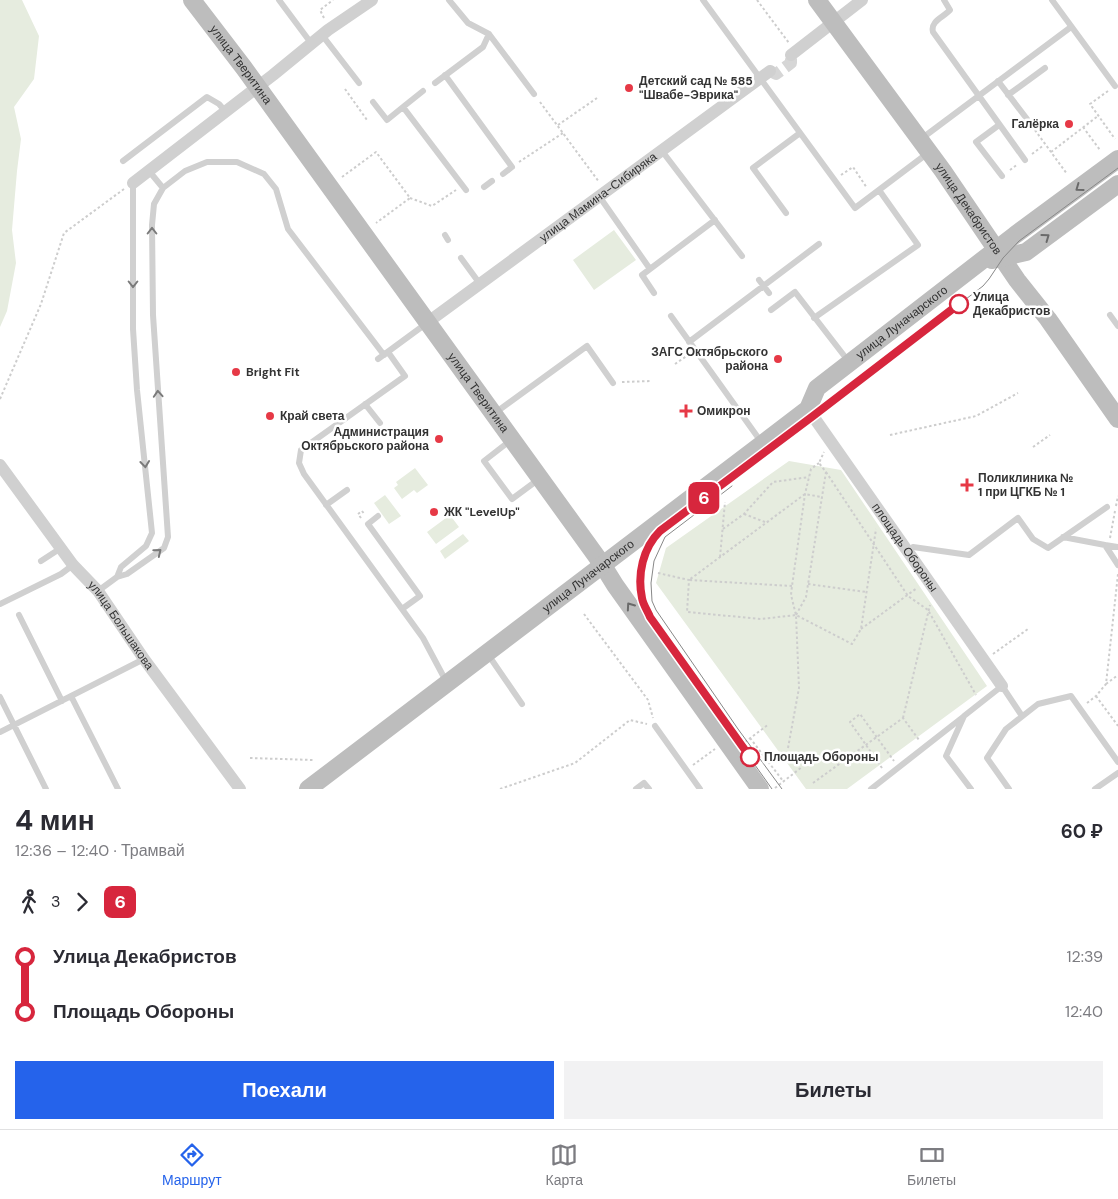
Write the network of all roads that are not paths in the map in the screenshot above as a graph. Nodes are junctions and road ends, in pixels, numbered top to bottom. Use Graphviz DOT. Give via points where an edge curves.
graph roads {
  1 [pos="192,0"];
  2 [pos="279,0"];
  3 [pos="372,0"];
  4 [pos="448,0"];
  5 [pos="703,0"];
  6 [pos="818,0"];
  7 [pos="862,0"];
  8 [pos="944,0"];
  9 [pos="1052,0"];
  10 [pos="834,22"];
  11 [pos="1071,27"];
  12 [pos="489,34"];
  13 [pos="322,35"];
  14 [pos="311,44"];
  15 [pos="791,51"];
  16 [pos="1045,68"];
  17 [pos="445,75"];
  18 [pos="764,75"];
  19 [pos="998,81"];
  20 [pos="435,83"];
  21 [pos="358,84"];
  22 [pos="1114,86"];
  23 [pos="257,87"];
  24 [pos="423,91"];
  25 [pos="534,94"];
  26 [pos="1008,95"];
  27 [pos="979,96"];
  28 [pos="373,102"];
  29 [pos="403,107"];
  30 [pos="225,111"];
  31 [pos="1027,119"];
  32 [pos="999,124"];
  33 [pos="800,133"];
  34 [pos="925,146"];
  35 [pos="662,150"];
  36 [pos="1118,159"];
  37 [pos="1025,160"];
  38 [pos="123,161"];
  39 [pos="149,171"];
  40 [pos="503,174"];
  41 [pos="1002,176"];
  42 [pos="492,181"];
  43 [pos="133,183"];
  44 [pos="1118,184"];
  45 [pos="484,187"];
  46 [pos="163,188"];
  47 [pos="466,190"];
  48 [pos="879,190"];
  49 [pos="599,196"];
  50 [pos="786,213"];
  51 [pos="715,220"];
  52 [pos="819,244"];
  53 [pos="1000,254"];
  54 [pos="742,256"];
  55 [pos="461,258"];
  56 [pos="650,269"];
  57 [pos="762,283"];
  58 [pos="480,284"];
  59 [pos="654,293"];
  60 [pos="769,293"];
  61 [pos="771,310"];
  62 [pos="1110,315"];
  63 [pos="671,316"];
  64 [pos="814,318"];
  65 [pos="428,322"];
  66 [pos="1118,326"];
  67 [pos="689,342"];
  68 [pos="383,355"];
  69 [pos="850,363"];
  70 [pos="613,383"];
  71 [pos="366,404"];
  72 [pos="808,409"];
  73 [pos="494,414"];
  74 [pos="1118,418"];
  75 [pos="380,423"];
  76 [pos="512,440"];
  77 [pos="763,444"];
  78 [pos="0,465"];
  79 [pos="540,478"];
  80 [pos="347,490"];
  81 [pos="326,505"];
  82 [pos="1108,508"];
  83 [pos="378,516"];
  84 [pos="1064,538"];
  85 [pos="1111,546"];
  86 [pos="913,547"];
  87 [pos="61,548"];
  88 [pos="41,560"];
  89 [pos="73,564"];
  90 [pos="602,564"];
  91 [pos="1118,565"];
  92 [pos="117,577"];
  93 [pos="98,591"];
  94 [pos="0,604"];
  95 [pos="402,609"];
  96 [pos="19,615"];
  97 [pos="487,652"];
  98 [pos="144,659"];
  99 [pos="448,684"];
  100 [pos="1002,686"];
  101 [pos="71,696"];
  102 [pos="0,697"];
  103 [pos="62,701"];
  104 [pos="522,704"];
  105 [pos="964,716"];
  106 [pos="1022,716"];
  107 [pos="14,724"];
  108 [pos="655,726"];
  109 [pos="0,732"];
  110 [pos="1118,762"];
  111 [pos="1118,773"];
  112 [pos="46,789"];
  113 [pos="118,789"];
  114 [pos="240,789"];
  115 [pos="308,789"];
  116 [pos="636,789"];
  117 [pos="649,789"];
  118 [pos="700,789"];
  119 [pos="760,789"];
  120 [pos="870,789"];
  121 [pos="971,789"];
  122 [pos="1009,789"];
  123 [pos="1095,789"];
  1 -- 23 [label="street, улица Тверитина"];
  2 -- 14 [label="lane"];
  3 -- 13 [label="street"];
  4 -- 12 [label="lane" via="468,23"];
  5 -- 18 [label="lane"];
  6 -- 10 [label="street, улица Декабристов"];
  7 -- 10 [label="street"];
  8 -- 27 [label="lane" via="950,10 933,24 933,32"];
  9 -- 11 [label="lane"];
  10 -- 15 [label="street"];
  10 -- 34 [label="street, улица Декабристов"];
  11 -- 19 [label="lane"];
  11 -- 22 [label="lane"];
  12 -- 17 [label="lane" via="483,46"];
  12 -- 25 [label="lane"];
  13 -- 14 [label="street"];
  13 -- 21 [label="lane"];
  14 -- 23 [label="street"];
  16 -- 26 [label="lane"];
  17 -- 20 [label="lane"];
  17 -- 40 [label="lane" via="512,167"];
  18 -- 33 [label="lane"];
  18 -- 35 [label="street, улица Мамина-Сибиряка"];
  19 -- 26 [label="lane"];
  19 -- 27 [label="lane"];
  23 -- 30 [label="street"];
  23 -- 65 [label="street, улица Тверитина"];
  24 -- 29 [label="lane"];
  26 -- 31 [label="lane"];
  27 -- 32 [label="lane"];
  27 -- 34 [label="lane"];
  28 -- 29 [label="lane" via="387,120"];
  29 -- 47 [label="lane"];
  30 -- 38 [label="lane" via="207,97"];
  30 -- 39 [label="street"];
  32 -- 37 [label="lane"];
  32 -- 41 [label="lane" via="976,142"];
  33 -- 48 [label="lane" via="855,208"];
  33 -- 50 [label="lane" via="753,168"];
  34 -- 48 [label="lane"];
  34 -- 53 [label="street, улица Декабристов"];
  35 -- 49 [label="street, улица Мамина-Сибиряка"];
  35 -- 51 [label="lane"];
  36 -- 53 [label="street, улица Луначарского, one-way"];
  39 -- 43 [label="street"];
  39 -- 46 [label="lane"];
  42 -- 45 [label="lane"];
  43 -- 92 [label="lane, one-way" via="133,329 152,533 146,546 121,567"];
  53 -- 44 [label="street, улица Луначарского, one-way" via="1026,252"];
  46 -- 68 [label="lane" via="185,171 207,162 237,162 264,174 276,189 288,229"];
  92 -- 46 [label="lane, one-way" via="127,574 164,548 168,537 153,315 152,225 154,204"];
  48 -- 64 [label="lane" via="918,245"];
  49 -- 56 [label="lane"];
  49 -- 58 [label="street, улица Мамина-Сибиряка"];
  51 -- 54 [label="lane"];
  51 -- 56 [label="lane"];
  52 -- 57 [label="lane"];
  53 -- 69 [label="street, улица Луначарского" via="978,263"];
  53 -- 74 [label="street, улица Декабристов"];
  55 -- 58 [label="lane"];
  56 -- 59 [label="lane" via="642,275"];
  57 -- 60 [label="lane"];
  57 -- 67 [label="lane"];
  58 -- 65 [label="street, улица Мамина-Сибиряка"];
  61 -- 64 [label="lane" via="796,292"];
  62 -- 66 [label="lane"];
  63 -- 67 [label="lane"];
  64 -- 69 [label="lane"];
  65 -- 68 [label="lane"];
  65 -- 73 [label="street, улица Тверитина"];
  67 -- 77 [label="lane"];
  68 -- 71 [label="lane" via="405,376"];
  69 -- 72 [label="street, улица Луначарского" via="817,388"];
  70 -- 73 [label="lane" via="587,346"];
  71 -- 75 [label="lane"];
  71 -- 81 [label="lane" via="301,450 299,463 304,474"];
  72 -- 77 [label="street, улица Луначарского"];
  72 -- 100 [label="street, площадь Обороны"];
  73 -- 76 [label="street, улица Тверитина"];
  76 -- 79 [label="street, улица Тверитина"];
  76 -- 79 [label="lane" via="484,461 512,499"];
  77 -- 90 [label="street, улица Луначарского"];
  78 -- 87 [label="street, улица Большакова"];
  79 -- 90 [label="street, улица Тверитина"];
  80 -- 81 [label="lane"];
  81 -- 95 [label="lane"];
  82 -- 84 [label="lane"];
  83 -- 95 [label="lane" via="368,524 420,596"];
  84 -- 85 [label="lane"];
  84 -- 86 [label="lane" via="1048,548 1033,538 1018,518 969,555"];
  85 -- 91 [label="lane"];
  87 -- 88 [label="lane"];
  87 -- 89 [label="street, улица Большакова"];
  89 -- 93 [label="street, улица Большакова"];
  89 -- 94 [label="lane" via="62,574"];
  90 -- 97 [label="street, улица Луначарского"];
  119 -- 90 [label="street, улица Тверитина, one-way"];
  92 -- 93 [label="lane"];
  93 -- 98 [label="street, улица Большакова"];
  95 -- 99 [label="lane" via="423,638"];
  96 -- 103 [label="lane"];
  97 -- 99 [label="street, улица Луначарского"];
  97 -- 104 [label="lane"];
  98 -- 101 [label="lane"];
  98 -- 114 [label="street, улица Большакова"];
  99 -- 115 [label="street, улица Луначарского"];
  100 -- 105 [label="lane"];
  100 -- 106 [label="lane"];
  101 -- 103 [label="lane"];
  101 -- 113 [label="lane"];
  102 -- 107 [label="lane"];
  103 -- 107 [label="lane"];
  105 -- 120 [label="lane"];
  105 -- 121 [label="lane" via="946,756"];
  106 -- 110 [label="lane" via="1038,704 1071,696"];
  106 -- 122 [label="lane" via="1006,729 987,758"];
  107 -- 109 [label="lane"];
  107 -- 112 [label="lane"];
  108 -- 118 [label="lane"];
  111 -- 123 [label="lane"];
  116 -- 117 [label="lane" via="644,783"];
}
